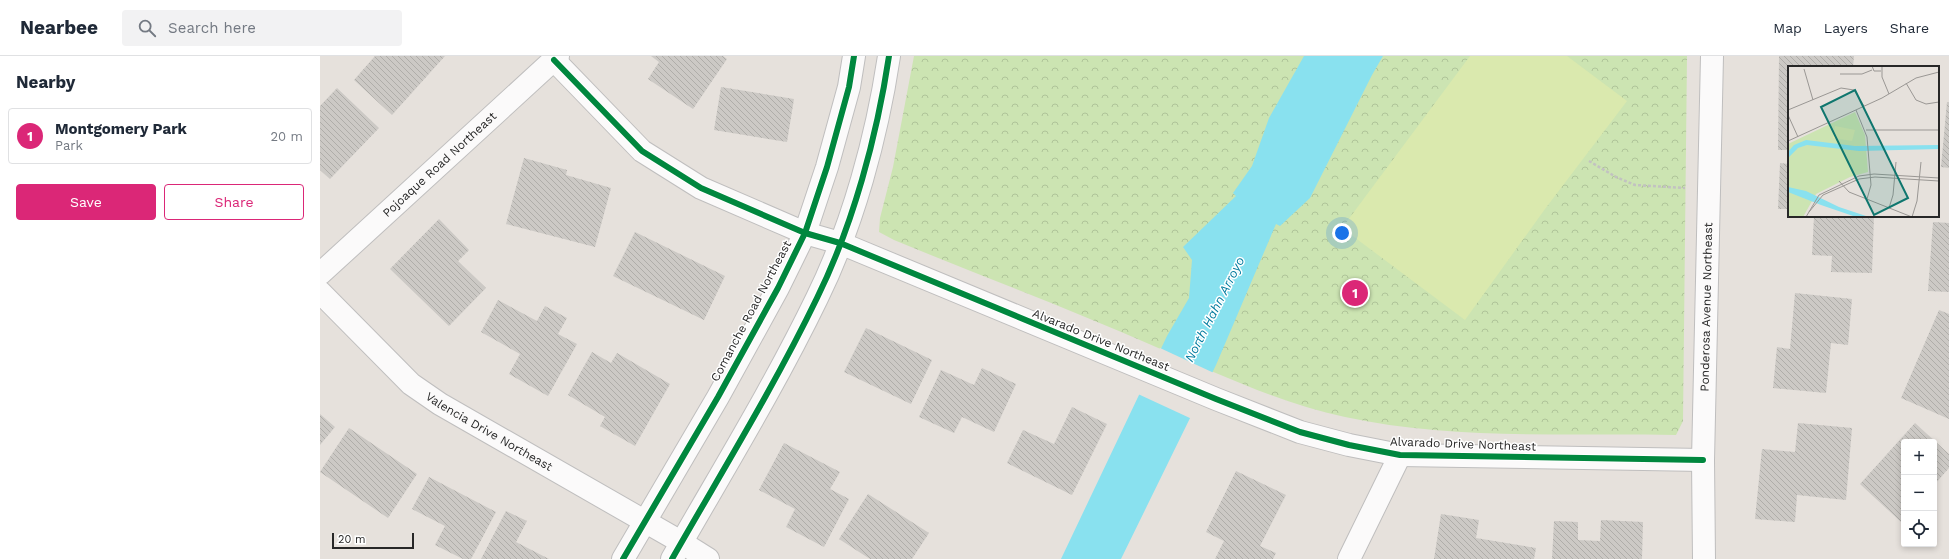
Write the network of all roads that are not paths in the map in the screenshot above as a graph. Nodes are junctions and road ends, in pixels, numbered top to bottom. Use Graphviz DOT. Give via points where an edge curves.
graph roads {
  1 [pos="854,56"];
  2 [pos="890,56"];
  3 [pos="1712,56"];
  4 [pos="556,58"];
  5 [pos="805,232"];
  6 [pos="840,243"];
  7 [pos="320,274"];
  8 [pos="320,292"];
  9 [pos="1400,455"];
  10 [pos="1703,460"];
  11 [pos="645,521"];
  12 [pos="677,551"];
  13 [pos="624,559"];
  14 [pos="708,559"];
  15 [pos="1349,559"];
  16 [pos="1704,559"];
  1 -- 5 [label="street, Comanche Road Northeast" via="849,87 827,168"];
  2 -- 6 [label="street" via="883,99 866,167"];
  3 -- 10 [label="street, Ponderosa Avenue Northeast"];
  4 -- 5 [label="street, Alvarado Drive Northeast" via="642,151 701,188"];
  4 -- 7 [label="street, Pojoaque Road Northeast"];
  5 -- 6 [label="street, Alvarado Drive Northeast"];
  5 -- 11 [label="street, Comanche Road Northeast" via="778,288 718,397"];
  6 -- 9 [label="street, Alvarado Drive Northeast" via="1300,432"];
  6 -- 12 [label="street" via="810,311 771,385"];
  8 -- 11 [label="street, Valencia Drive Northeast" via="411,384 440,404"];
  9 -- 10 [label="street, Alvarado Drive Northeast"];
  9 -- 15 [label="street"];
  10 -- 16 [label="street, Ponderosa Avenue Northeast"];
  11 -- 12 [label="street, Valencia Drive Northeast"];
  11 -- 13 [label="street, Comanche Road Northeast"];
  12 -- 14 [label="street, Valencia Drive Northeast"];
}
